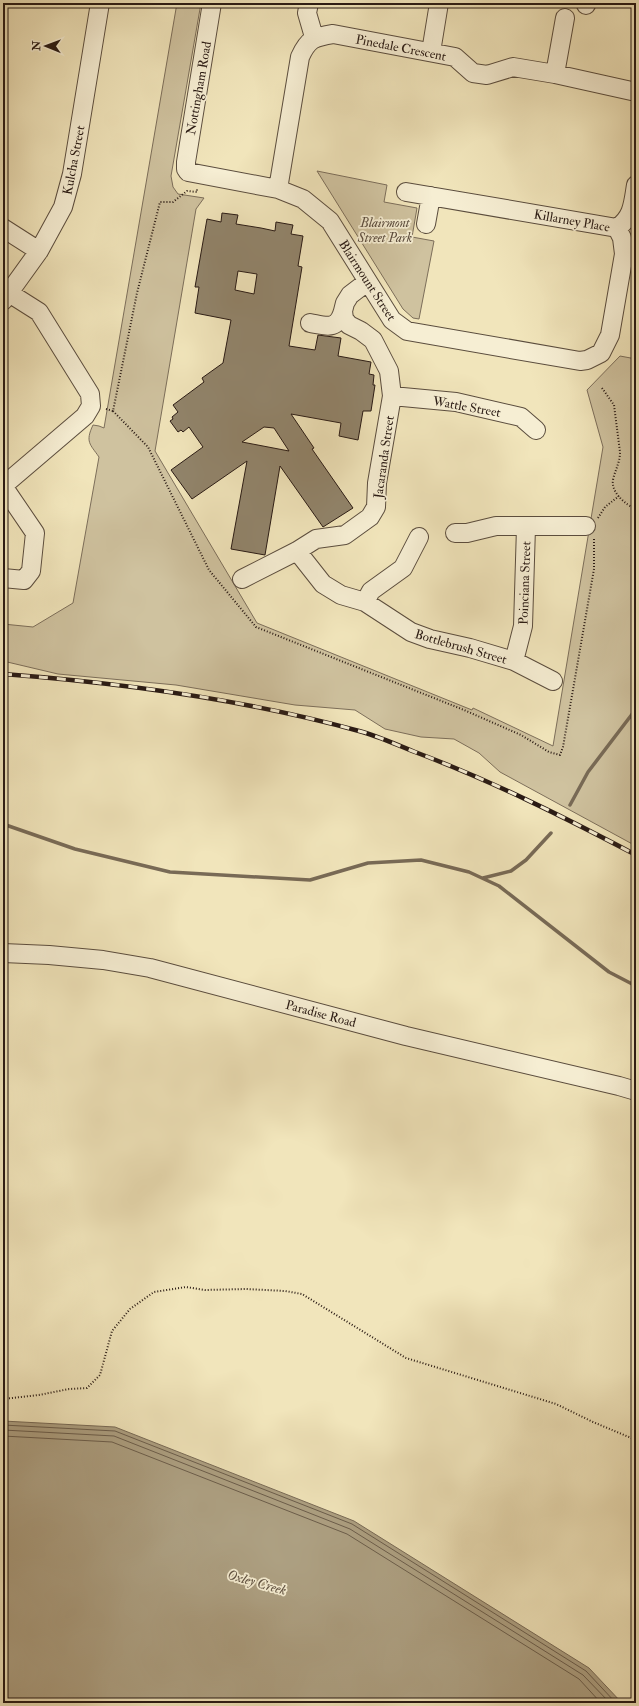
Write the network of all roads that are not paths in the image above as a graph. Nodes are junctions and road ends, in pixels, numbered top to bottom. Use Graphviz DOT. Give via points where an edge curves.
graph roads {
  1 [pos="100,3"];
  2 [pos="309,3"];
  3 [pos="439,3"];
  4 [pos="212,4"];
  5 [pos="565,18"];
  6 [pos="314,37"];
  7 [pos="431,52"];
  8 [pos="555,74"];
  9 [pos="636,92"];
  10 [pos="194,173"];
  11 [pos="636,185"];
  12 [pos="278,189"];
  13 [pos="406,192"];
  14 [pos="431,196"];
  15 [pos="426,224"];
  16 [pos="3,228"];
  17 [pos="616,228"];
  18 [pos="39,251"];
  19 [pos="367,282"];
  20 [pos="6,297"];
  21 [pos="343,311"];
  22 [pos="310,323"];
  23 [pos="587,360"];
  24 [pos="392,396"];
  25 [pos="536,430"];
  26 [pos="3,486"];
  27 [pos="586,526"];
  28 [pos="526,527"];
  29 [pos="455,533"];
  30 [pos="418,537"];
  31 [pos="297,551"];
  32 [pos="3,578"];
  33 [pos="242,579"];
  34 [pos="365,602"];
  35 [pos="514,661"];
  36 [pos="553,681"];
  37 [pos="3,953"];
  38 [pos="636,1091"];
  1 -- 18 [label="street, Kulcha Street" via="72,174 63,207"];
  2 -- 6 [label="street" via="307,14"];
  3 -- 7 [label="street"];
  4 -- 10 [label="street, Nottingham Road" via="186,162 186,169"];
  5 -- 8 [label="street"];
  6 -- 7 [label="street, Pinedale Crescent" via="333,34"];
  6 -- 12 [label="street" via="304,47 300,57"];
  7 -- 8 [label="street, Pinedale Crescent" via="455,57 473,73 487,75 513,67"];
  8 -- 9 [label="street, Pinedale Crescent"];
  10 -- 12 [label="street, Blairmount Street"];
  11 -- 17 [label="street" via="632,209 626,222"];
  12 -- 19 [label="street, Blairmount Street" via="303,200 330,221"];
  13 -- 14 [label="street, Killarney Place"];
  14 -- 15 [label="street"];
  14 -- 17 [label="street, Killarney Place"];
  16 -- 18 [label="street"];
  17 -- 23 [label="street, Killarney Place" via="622,238 624,254 610,335 601,353"];
  18 -- 20 [label="street, Kulcha Street"];
  19 -- 21 [label="street" via="350,295 344,303"];
  19 -- 23 [label="street, Blairmount Street" via="392,320 407,331 580,361"];
  20 -- 26 [label="street" via="39,312 90,394 91,406 85,416"];
  21 -- 22 [label="street" via="336,324 330,326"];
  21 -- 24 [label="street, Jacaranda Street" via="344,319 349,325 372,340 389,371"];
  24 -- 25 [label="street, Wattle Street" via="456,402 521,417"];
  24 -- 31 [label="street, Jacaranda Street" via="377,483 376,507 370,517 345,535 316,539"];
  26 -- 32 [label="street" via="35,533 31,571 24,580"];
  27 -- 28 [label="street"];
  28 -- 29 [label="street" via="496,526 467,533"];
  28 -- 35 [label="street, Poinciana Street" via="523,626"];
  30 -- 34 [label="street" via="402,568 371,591"];
  31 -- 33 [label="street, Jacaranda Street"];
  31 -- 34 [label="street, Bottlebrush Street" via="323,584 341,595"];
  34 -- 35 [label="street, Bottlebrush Street" via="411,632"];
  35 -- 36 [label="street, Bottlebrush Street"];
  37 -- 38 [label="street, Paradise Road" via="103,960 150,968 406,1036"];
}
